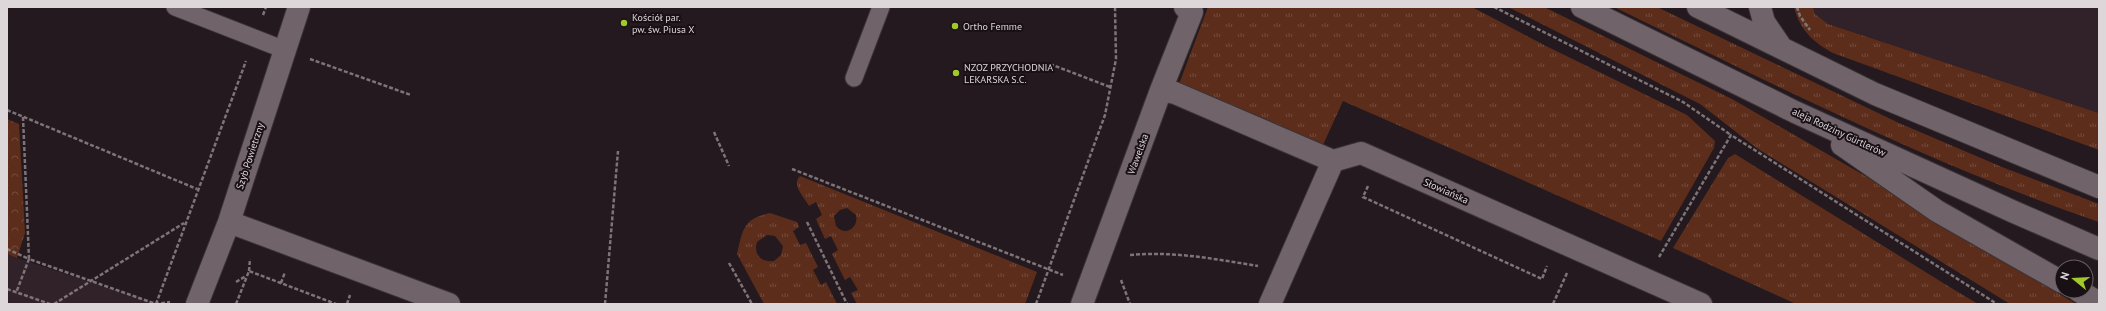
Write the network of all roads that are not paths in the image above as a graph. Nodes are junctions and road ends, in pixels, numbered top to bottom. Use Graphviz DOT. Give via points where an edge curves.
graph roads {
  1 [pos="175,7"];
  2 [pos="299,7"];
  3 [pos="881,7"];
  4 [pos="1582,7"];
  5 [pos="1698,7"];
  6 [pos="1760,7"];
  7 [pos="1191,9"];
  8 [pos="1782,48"];
  9 [pos="285,50"];
  10 [pos="854,78"];
  11 [pos="1161,90"];
  12 [pos="1795,112"];
  13 [pos="1333,161"];
  14 [pos="2099,187"];
  15 [pos="228,222"];
  16 [pos="2099,249"];
  17 [pos="2054,277"];
  18 [pos="1086,295"];
  19 [pos="197,304"];
  20 [pos="449,304"];
  21 [pos="1270,304"];
  22 [pos="1701,304"];
  1 -- 9 [label="lane"];
  2 -- 9 [label="street, Szyb Powietrzny"];
  3 -- 10 [label="lane"];
  4 -- 12 [label="street, aleja Rodziny Gürtlerów"];
  5 -- 8 [label="street"];
  6 -- 8 [label="street" via="1764,22"];
  7 -- 11 [label="street, Wawelska"];
  8 -- 14 [label="street" via="1875,94"];
  9 -- 15 [label="street, Szyb Powietrzny"];
  11 -- 13 [label="street" via="1175,93"];
  11 -- 18 [label="street, Wawelska"];
  12 -- 16 [label="street, aleja Rodziny Gürtlerów"];
  12 -- 17 [label="street" via="1937,211"];
  13 -- 21 [label="street"];
  13 -- 22 [label="street, Słowiańska" via="1361,153"];
  15 -- 19 [label="street, Szyb Powietrzny"];
  15 -- 20 [label="street"];
}
